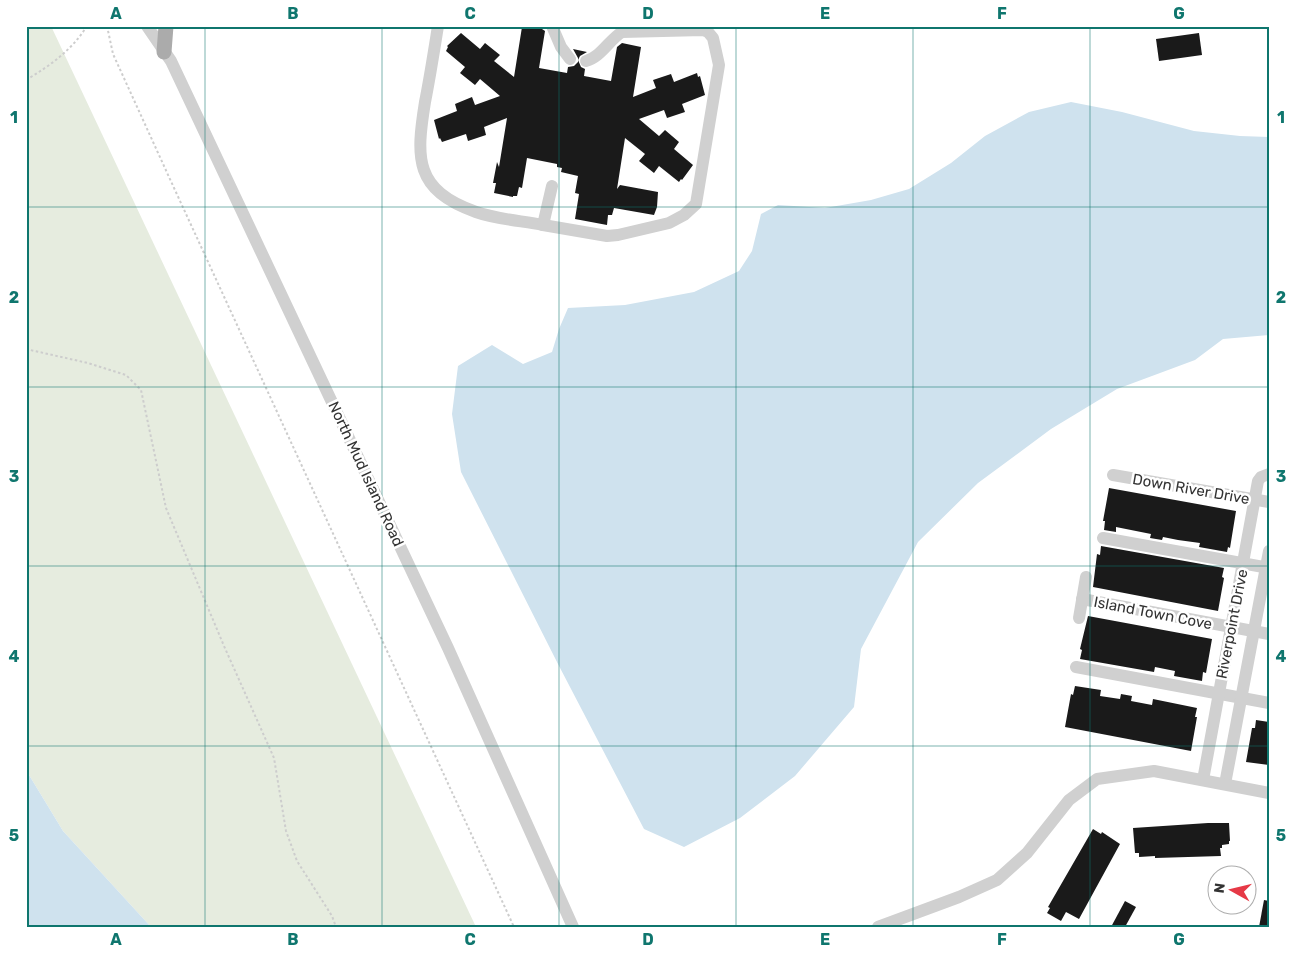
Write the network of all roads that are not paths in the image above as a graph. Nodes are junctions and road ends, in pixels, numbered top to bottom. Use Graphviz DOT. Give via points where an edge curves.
graph roads {
  1 [pos="147,26"];
  2 [pos="166,26"];
  3 [pos="438,26"];
  4 [pos="552,26"];
  5 [pos="622,29"];
  6 [pos="164,52"];
  7 [pos="570,59"];
  8 [pos="586,61"];
  9 [pos="552,186"];
  10 [pos="543,225"];
  11 [pos="1269,474"];
  12 [pos="1113,475"];
  13 [pos="1255,500"];
  14 [pos="1269,502"];
  15 [pos="1104,538"];
  16 [pos="1269,551"];
  17 [pos="1243,564"];
  18 [pos="1267,568"];
  19 [pos="1086,577"];
  20 [pos="1082,599"];
  21 [pos="1079,618"];
  22 [pos="1231,627"];
  23 [pos="1254,631"];
  24 [pos="1269,634"];
  25 [pos="1076,667"];
  26 [pos="1219,693"];
  27 [pos="1241,698"];
  28 [pos="1269,703"];
  29 [pos="1203,780"];
  30 [pos="1225,784"];
  31 [pos="1269,793"];
  32 [pos="573,927"];
  33 [pos="878,927"];
  1 -- 6 [label="street, North Mud Island Road"];
  2 -- 6 [label="main road"];
  3 -- 10 [label="street" via="419,138 424,170 433,186 444,196 477,213"];
  4 -- 7 [label="street"];
  5 -- 8 [label="street" via="601,52"];
  5 -- 10 [label="street" via="703,30 713,38 719,65 696,204 669,222 618,235"];
  6 -- 32 [label="street, North Mud Island Road" via="448,648"];
  9 -- 10 [label="street"];
  11 -- 13 [label="street, Riverpoint Drive" via="1258,481"];
  12 -- 13 [label="street, Down River Drive"];
  13 -- 14 [label="street, Down River Drive"];
  13 -- 17 [label="street, Riverpoint Drive"];
  15 -- 17 [label="street"];
  16 -- 18 [label="street, Riverpoint Drive"];
  17 -- 18 [label="street"];
  17 -- 22 [label="street, Riverpoint Drive"];
  18 -- 23 [label="street, Riverpoint Drive"];
  19 -- 20 [label="street, Island Town Cove"];
  20 -- 21 [label="street, Island Town Cove"];
  20 -- 22 [label="street, Island Town Cove"];
  22 -- 23 [label="street, Island Town Cove"];
  22 -- 26 [label="street, Riverpoint Drive"];
  23 -- 24 [label="street, Island Town Cove"];
  23 -- 27 [label="street, Riverpoint Drive"];
  25 -- 26 [label="street"];
  26 -- 27 [label="street"];
  26 -- 29 [label="street, Riverpoint Drive"];
  27 -- 28 [label="street"];
  27 -- 30 [label="street, Riverpoint Drive"];
  29 -- 30 [label="street"];
  29 -- 33 [label="street" via="1154,771 1097,779 1069,800 1027,853 997,880"];
  30 -- 31 [label="street"];
}
